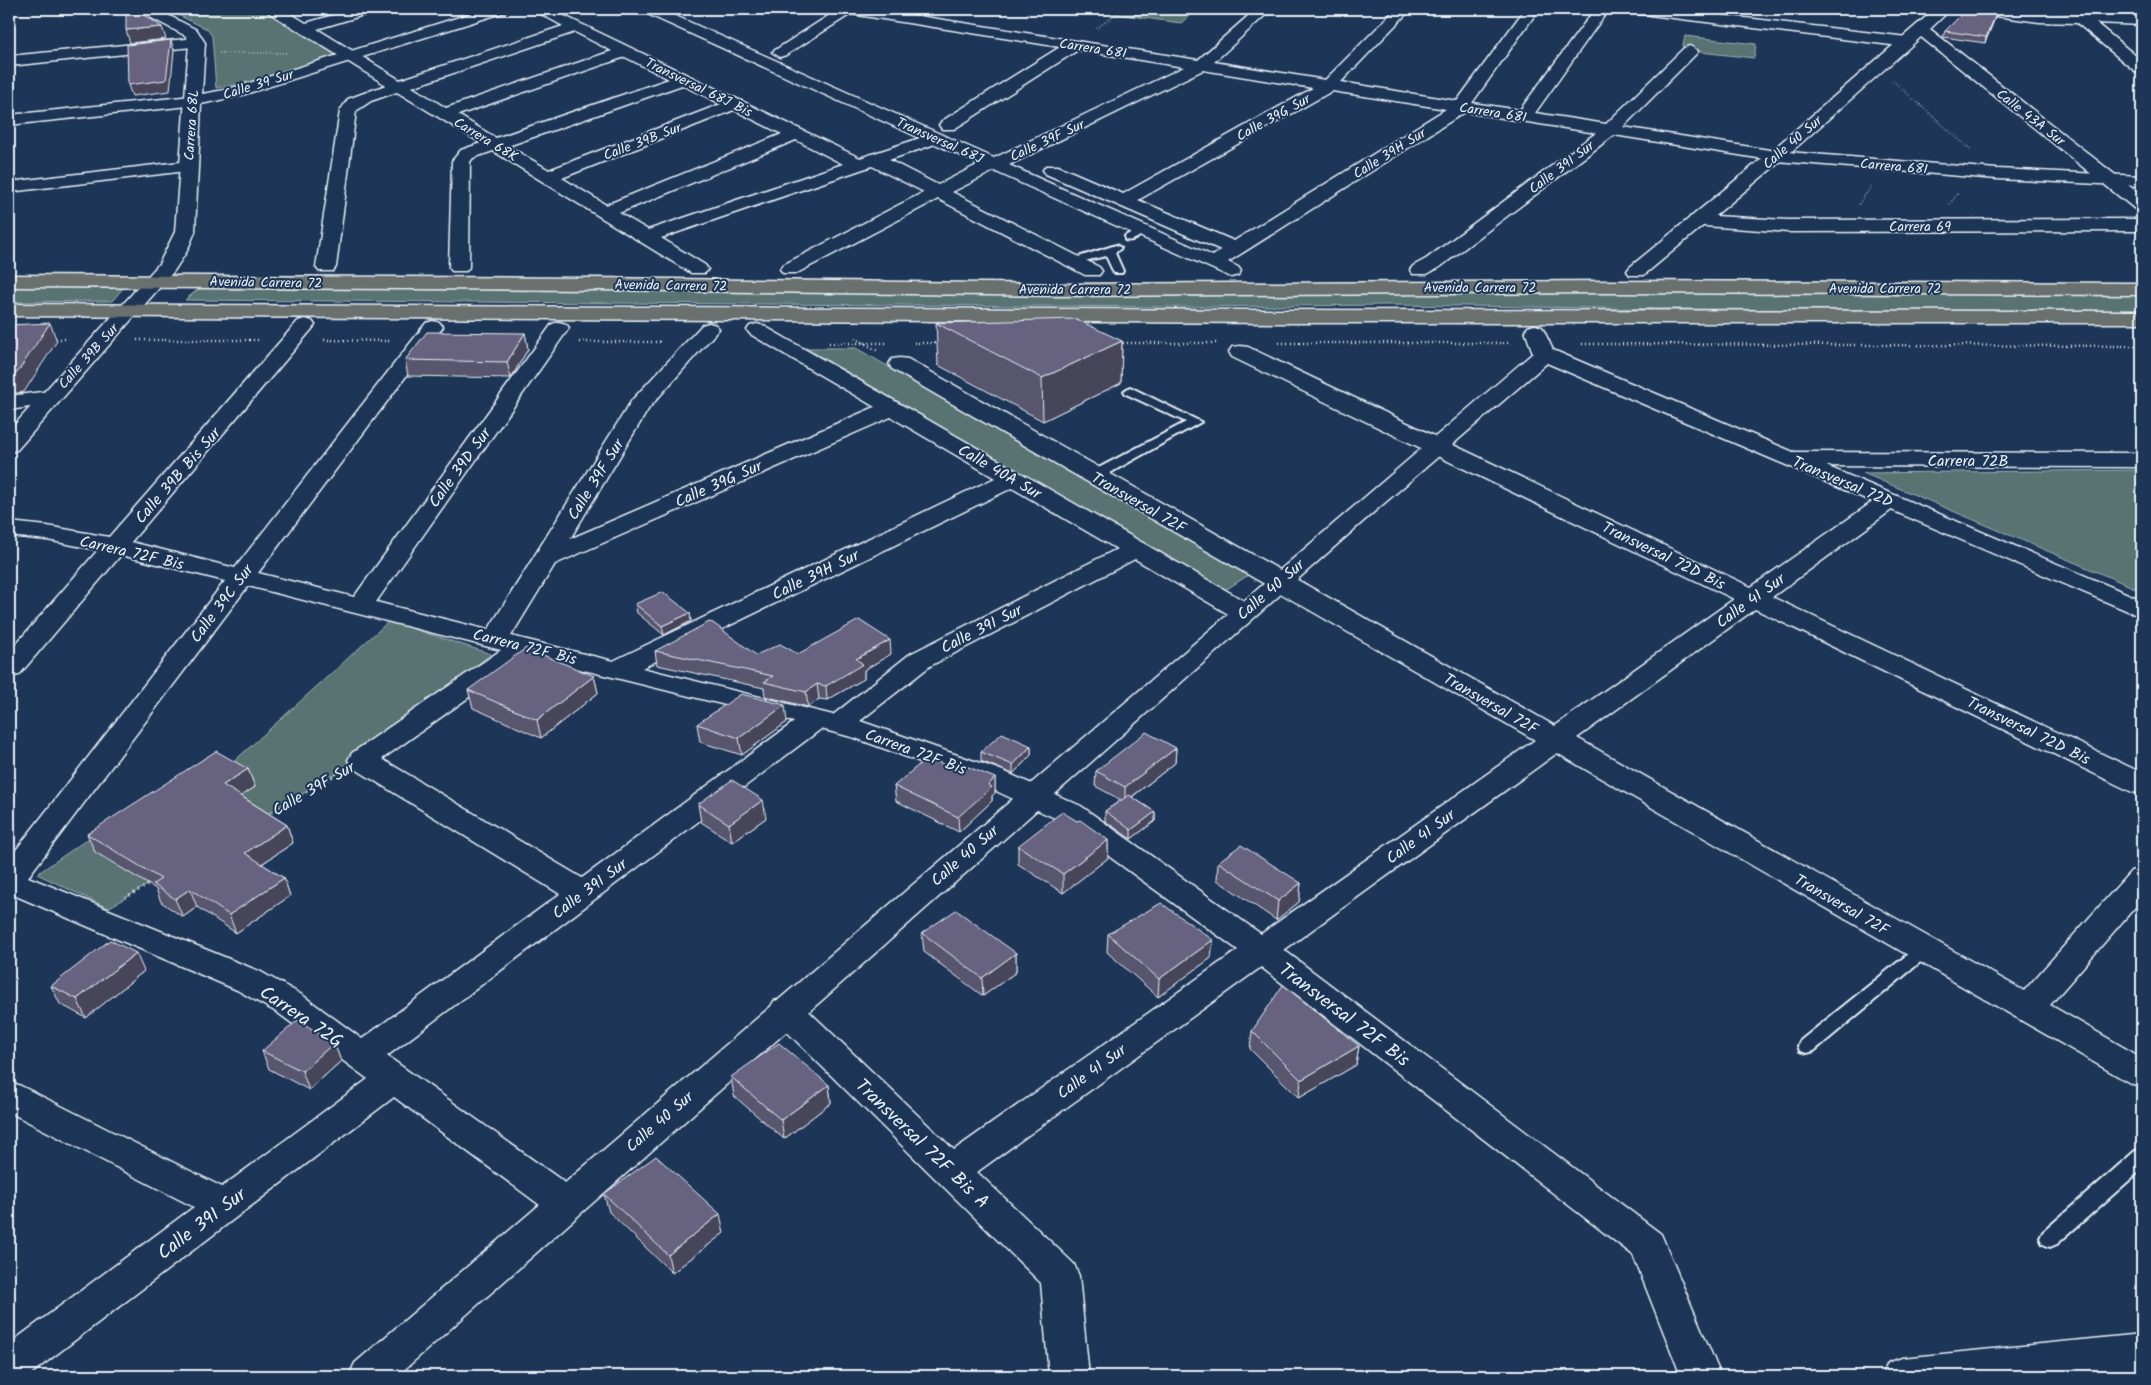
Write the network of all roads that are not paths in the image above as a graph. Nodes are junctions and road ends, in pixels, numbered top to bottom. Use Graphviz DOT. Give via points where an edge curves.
graph roads {
  1 [pos="145,9"];
  2 [pos="273,9"];
  3 [pos="369,9"];
  4 [pos="500,9"];
  5 [pos="539,9"];
  6 [pos="648,9"];
  7 [pos="679,9"];
  8 [pos="848,9"];
  9 [pos="1261,9"];
  10 [pos="1265,9"];
  11 [pos="1404,9"];
  12 [pos="1532,9"];
  13 [pos="1602,9"];
  14 [pos="1633,9"];
  15 [pos="1944,9"];
  16 [pos="1974,9"];
  17 [pos="2082,20"];
  18 [pos="2142,20"];
  19 [pos="576,27"];
  20 [pos="304,28"];
  21 [pos="1921,30"];
  22 [pos="1907,42"];
  23 [pos="197,43"];
  24 [pos="1075,45"];
  25 [pos="626,51"];
  26 [pos="1690,51"];
  27 [pos="780,52"];
  28 [pos="350,56"];
  29 [pos="13,58"];
  30 [pos="1201,66"];
  31 [pos="2141,67"];
  32 [pos="684,79"];
  33 [pos="398,86"];
  34 [pos="1328,86"];
  35 [pos="192,101"];
  36 [pos="735,104"];
  37 [pos="1461,107"];
  38 [pos="913,110"];
  39 [pos="445,114"];
  40 [pos="1524,117"];
  41 [pos="931,118"];
  42 [pos="9,120"];
  43 [pos="1609,131"];
  44 [pos="942,132"];
  45 [pos="966,132"];
  46 [pos="796,134"];
  47 [pos="493,143"];
  48 [pos="1017,155"];
  49 [pos="997,156"];
  50 [pos="1776,156"];
  51 [pos="866,162"];
  52 [pos="188,166"];
  53 [pos="548,177"];
  54 [pos="2112,181"];
  55 [pos="2142,181"];
  56 [pos="9,187"];
  57 [pos="937,192"];
  58 [pos="1124,201"];
  59 [pos="2142,204"];
  60 [pos="605,212"];
  61 [pos="1697,220"];
  62 [pos="2142,225"];
  63 [pos="646,237"];
  64 [pos="1236,249"];
  65 [pos="1062,266"];
  66 [pos="9,267"];
  67 [pos="326,267"];
  68 [pos="458,267"];
  69 [pos="1222,267"];
  70 [pos="698,269"];
  71 [pos="790,269"];
  72 [pos="849,269"];
  73 [pos="1420,270"];
  74 [pos="1016,271"];
  75 [pos="1118,271"];
  76 [pos="1638,271"];
  77 [pos="1971,272"];
  78 [pos="2142,273"];
  79 [pos="161,274"];
  80 [pos="9,281"];
  81 [pos="1810,287"];
  82 [pos="930,288"];
  83 [pos="2142,289"];
  84 [pos="9,310"];
  85 [pos="129,310"];
  86 [pos="532,310"];
  87 [pos="1909,315"];
  88 [pos="2142,317"];
  89 [pos="304,325"];
  90 [pos="9,326"];
  91 [pos="115,326"];
  92 [pos="433,327"];
  93 [pos="559,328"];
  94 [pos="709,329"];
  95 [pos="757,330"];
  96 [pos="1535,331"];
  97 [pos="2061,332"];
  98 [pos="2142,333"];
  99 [pos="1240,352"];
  100 [pos="1544,354"];
  101 [pos="900,364"];
  102 [pos="1130,391"];
  103 [pos="50,398"];
  104 [pos="9,403"];
  105 [pos="892,408"];
  106 [pos="9,444"];
  107 [pos="1436,446"];
  108 [pos="1793,460"];
  109 [pos="2142,460"];
  110 [pos="1094,476"];
  111 [pos="1014,478"];
  112 [pos="1889,501"];
  113 [pos="9,529"];
  114 [pos="116,546"];
  115 [pos="1135,549"];
  116 [pos="545,559"];
  117 [pos="240,578"];
  118 [pos="1279,582"];
  119 [pos="1753,598"];
  120 [pos="360,606"];
  121 [pos="2142,609"];
  122 [pos="1244,612"];
  123 [pos="496,639"];
  124 [pos="524,646"];
  125 [pos="9,669"];
  126 [pos="616,669"];
  127 [pos="827,722"];
  128 [pos="1555,740"];
  129 [pos="2142,785"];
  130 [pos="1033,796"];
  131 [pos="9,880"];
  132 [pos="2142,880"];
  133 [pos="583,893"];
  134 [pos="1261,950"];
  135 [pos="1924,950"];
  136 [pos="2027,1009"];
  137 [pos="786,1010"];
  138 [pos="1807,1046"];
  139 [pos="362,1057"];
  140 [pos="2142,1074"];
  141 [pos="393,1079"];
  142 [pos="9,1096"];
  143 [pos="2142,1157"];
  144 [pos="952,1171"];
  145 [pos="565,1203"];
  146 [pos="224,1205"];
  147 [pos="2050,1238"];
  148 [pos="2141,1353"];
  149 [pos="14,1357"];
  150 [pos="369,1376"];
  151 [pos="1069,1376"];
  152 [pos="1701,1376"];
  153 [pos="1902,1376"];
  1 -- 23 [label="street" via="192,33"];
  2 -- 20 [label="street, Carrera 68K"];
  3 -- 20 [label="street"];
  4 -- 28 [label="street, Calle 39 Sur"];
  5 -- 19 [label="street, Transversal 68J Bis"];
  6 -- 44 [label="street, Transversal 68J"];
  7 -- 27 [label="street, Transversal 68J"];
  8 -- 24 [label="street, Carrera 68I"];
  8 -- 27 [label="street"];
  9 -- 10 [label="street"];
  10 -- 30 [label="street, Calle 39F Sur"];
  11 -- 34 [label="street, Calle 39G Sur"];
  12 -- 37 [label="street, Calle 39H Sur"];
  13 -- 40 [label="street"];
  14 -- 22 [label="street"];
  15 -- 21 [label="street, Calle 40 Sur"];
  16 -- 17 [label="street"];
  17 -- 18 [label="street"];
  17 -- 31 [label="street"];
  19 -- 25 [label="street, Transversal 68J Bis"];
  19 -- 33 [label="street"];
  20 -- 28 [label="street, Carrera 68K"];
  21 -- 22 [label="street, Calle 40 Sur"];
  21 -- 54 [label="street, Calle 43A Sur"];
  22 -- 50 [label="street, Calle 40 Sur"];
  23 -- 29 [label="street"];
  23 -- 35 [label="street, Carrera 68L"];
  24 -- 30 [label="street, Carrera 68I"];
  24 -- 44 [label="street"];
  25 -- 32 [label="street, Transversal 68J Bis"];
  25 -- 39 [label="street"];
  26 -- 43 [label="street, Calle 39I Sur"];
  27 -- 38 [label="street, Transversal 68J"];
  28 -- 33 [label="street, Carrera 68K"];
  28 -- 35 [label="street, Calle 39 Sur" via="233,93"];
  30 -- 34 [label="street, Carrera 68I"];
  30 -- 48 [label="street, Calle 39F Sur"];
  32 -- 36 [label="street, Transversal 68J Bis"];
  32 -- 47 [label="street"];
  33 -- 39 [label="street, Carrera 68K"];
  33 -- 67 [label="street" via="354,102 348,111"];
  34 -- 37 [label="street, Carrera 68I"];
  34 -- 58 [label="street, Calle 39G Sur"];
  35 -- 42 [label="street, Calle 39 Sur"];
  35 -- 52 [label="street, Carrera 68L"];
  36 -- 46 [label="street, Transversal 68J Bis"];
  36 -- 53 [label="street, Calle 39B Sur"];
  37 -- 40 [label="street, Carrera 68I"];
  37 -- 64 [label="street, Calle 39H Sur"];
  39 -- 47 [label="street, Carrera 68K"];
  40 -- 43 [label="street, Carrera 68I"];
  41 -- 44 [label="street, Transversal 68J"];
  43 -- 50 [label="street, Carrera 68I"];
  43 -- 73 [label="street, Calle 39I Sur"];
  44 -- 45 [label="street, Transversal 68J"];
  44 -- 49 [label="street, Transversal 68J"];
  44 -- 51 [label="street"];
  46 -- 51 [label="street, Transversal 68J Bis"];
  46 -- 60 [label="street"];
  47 -- 53 [label="street, Carrera 68K"];
  47 -- 68 [label="street" via="467,154 462,161"];
  48 -- 49 [label="street, Calle 39F Sur"];
  48 -- 58 [label="street"];
  49 -- 57 [label="street, Calle 39F Sur"];
  49 -- 69 [label="street, Transversal 68J" via="1135,234"];
  50 -- 54 [label="street, Carrera 68I"];
  50 -- 61 [label="street, Calle 40 Sur"];
  51 -- 57 [label="street, Transversal 68J Bis"];
  51 -- 63 [label="street"];
  52 -- 56 [label="street"];
  52 -- 79 [label="street, Carrera 68L" via="185,232"];
  53 -- 60 [label="street, Carrera 68K"];
  54 -- 55 [label="street, Carrera 68I"];
  54 -- 59 [label="street, Calle 43A Sur"];
  57 -- 65 [label="street, Transversal 68J Bis"];
  57 -- 71 [label="street, Calle 39F Sur"];
  58 -- 64 [label="street"];
  60 -- 63 [label="street, Carrera 68K"];
  61 -- 62 [label="street, Carrera 69" via="1788,226"];
  61 -- 76 [label="street, Calle 40 Sur"];
  63 -- 70 [label="street, Carrera 68K"];
  64 -- 69 [label="street, Calle 39H Sur"];
  65 -- 75 [label="highway, Avenida Carrera 72"];
  65 -- 75 [label="lane" via="1113,250"];
  66 -- 79 [label="highway, Avenida Carrera 72"];
  67 -- 68 [label="highway, Avenida Carrera 72"];
  67 -- 79 [label="highway, Avenida Carrera 72"];
  68 -- 70 [label="highway, Avenida Carrera 72"];
  69 -- 73 [label="highway, Avenida Carrera 72"];
  69 -- 75 [label="highway, Avenida Carrera 72"];
  70 -- 71 [label="highway, Avenida Carrera 72"];
  71 -- 72 [label="highway, Avenida Carrera 72"];
  72 -- 74 [label="highway, Avenida Carrera 72"];
  72 -- 82 [label="highway"];
  73 -- 76 [label="highway, Avenida Carrera 72"];
  76 -- 77 [label="highway, Avenida Carrera 72"];
  77 -- 78 [label="highway, Avenida Carrera 72"];
  77 -- 81 [label="highway"];
  79 -- 80 [label="highway, Avenida Carrera 72"];
  79 -- 82 [label="highway, Avenida Carrera 72"];
  79 -- 85 [label="street, Calle 39B Sur"];
  81 -- 82 [label="highway, Avenida Carrera 72"];
  81 -- 83 [label="highway, Avenida Carrera 72"];
  84 -- 85 [label="highway, Avenida Carrera 72"];
  85 -- 86 [label="highway, Avenida Carrera 72"];
  85 -- 91 [label="street, Calle 39B Sur"];
  86 -- 87 [label="highway, Avenida Carrera 72" via="1259,317"];
  86 -- 92 [label="highway"];
  87 -- 88 [label="highway, Avenida Carrera 72"];
  87 -- 97 [label="highway"];
  89 -- 91 [label="highway"];
  89 -- 92 [label="highway"];
  89 -- 114 [label="street, Calle 39B Bis Sur"];
  90 -- 91 [label="highway"];
  91 -- 103 [label="street, Calle 39B Sur"];
  92 -- 93 [label="highway"];
  92 -- 117 [label="street, Calle 39C Sur"];
  93 -- 94 [label="highway"];
  93 -- 120 [label="street, Calle 39D Sur"];
  94 -- 95 [label="highway"];
  94 -- 116 [label="street, Calle 39F Sur" via="640,405"];
  95 -- 96 [label="highway"];
  95 -- 105 [label="street, Calle 40A Sur"];
  96 -- 97 [label="highway"];
  96 -- 100 [label="street"];
  97 -- 98 [label="highway"];
  99 -- 107 [label="street, Transversal 72D Bis"];
  100 -- 107 [label="street, Calle 40 Sur"];
  100 -- 108 [label="street, Transversal 72D"];
  101 -- 110 [label="street, Transversal 72F"];
  102 -- 110 [label="lane" via="1195,422"];
  103 -- 104 [label="street"];
  103 -- 106 [label="street, Calle 39B Sur"];
  105 -- 111 [label="street, Calle 40A Sur"];
  105 -- 116 [label="street, Calle 39G Sur"];
  107 -- 118 [label="street, Calle 40 Sur"];
  107 -- 119 [label="street, Transversal 72D Bis"];
  108 -- 109 [label="street, Carrera 72B"];
  108 -- 112 [label="street, Transversal 72D"];
  110 -- 118 [label="street, Transversal 72F"];
  111 -- 115 [label="street, Calle 40A Sur"];
  111 -- 126 [label="street, Calle 39H Sur"];
  112 -- 119 [label="street, Calle 41 Sur"];
  112 -- 121 [label="street, Transversal 72D"];
  113 -- 114 [label="street, Carrera 72F Bis"];
  114 -- 117 [label="street, Carrera 72F Bis"];
  114 -- 125 [label="street, Calle 39B Bis Sur"];
  115 -- 122 [label="street, Calle 40A Sur"];
  115 -- 127 [label="street, Calle 39I Sur" via="920,660"];
  116 -- 123 [label="street, Calle 39F Sur"];
  117 -- 120 [label="street, Carrera 72F Bis"];
  117 -- 131 [label="street, Calle 39C Sur"];
  118 -- 122 [label="street, Calle 40 Sur"];
  118 -- 128 [label="street, Transversal 72F"];
  119 -- 128 [label="street, Calle 41 Sur"];
  119 -- 129 [label="street, Transversal 72D Bis"];
  120 -- 123 [label="street, Carrera 72F Bis"];
  122 -- 130 [label="street, Calle 40 Sur"];
  123 -- 124 [label="street, Carrera 72F Bis"];
  124 -- 126 [label="street, Carrera 72F Bis"];
  124 -- 133 [label="street, Calle 39F Sur" via="362,760"];
  126 -- 127 [label="street, Carrera 72F Bis"];
  127 -- 130 [label="street, Carrera 72F Bis" via="903,744"];
  127 -- 133 [label="street, Calle 39I Sur"];
  128 -- 134 [label="street, Calle 41 Sur"];
  128 -- 135 [label="street, Transversal 72F"];
  130 -- 134 [label="street, Transversal 72F Bis" via="1070,813 1103,835"];
  130 -- 137 [label="street, Calle 40 Sur"];
  131 -- 139 [label="street, Carrera 72G" via="250,981 290,1004"];
  132 -- 136 [label="street"];
  133 -- 139 [label="street, Calle 39I Sur"];
  134 -- 144 [label="street, Calle 41 Sur"];
  134 -- 152 [label="street, Transversal 72F Bis" via="1648,1245"];
  135 -- 136 [label="street, Transversal 72F"];
  135 -- 138 [label="lane"];
  136 -- 140 [label="street, Transversal 72F"];
  137 -- 144 [label="street, Transversal 72F Bis A"];
  137 -- 145 [label="street, Calle 40 Sur"];
  139 -- 141 [label="street, Carrera 72G"];
  141 -- 145 [label="street, Carrera 72G"];
  141 -- 146 [label="street, Calle 39I Sur"];
  142 -- 146 [label="street"];
  143 -- 147 [label="lane"];
  144 -- 151 [label="street, Transversal 72F Bis A" via="1060,1276"];
  145 -- 150 [label="street, Calle 40 Sur"];
  146 -- 149 [label="street, Calle 39I Sur"];
  148 -- 153 [label="street"];
}
